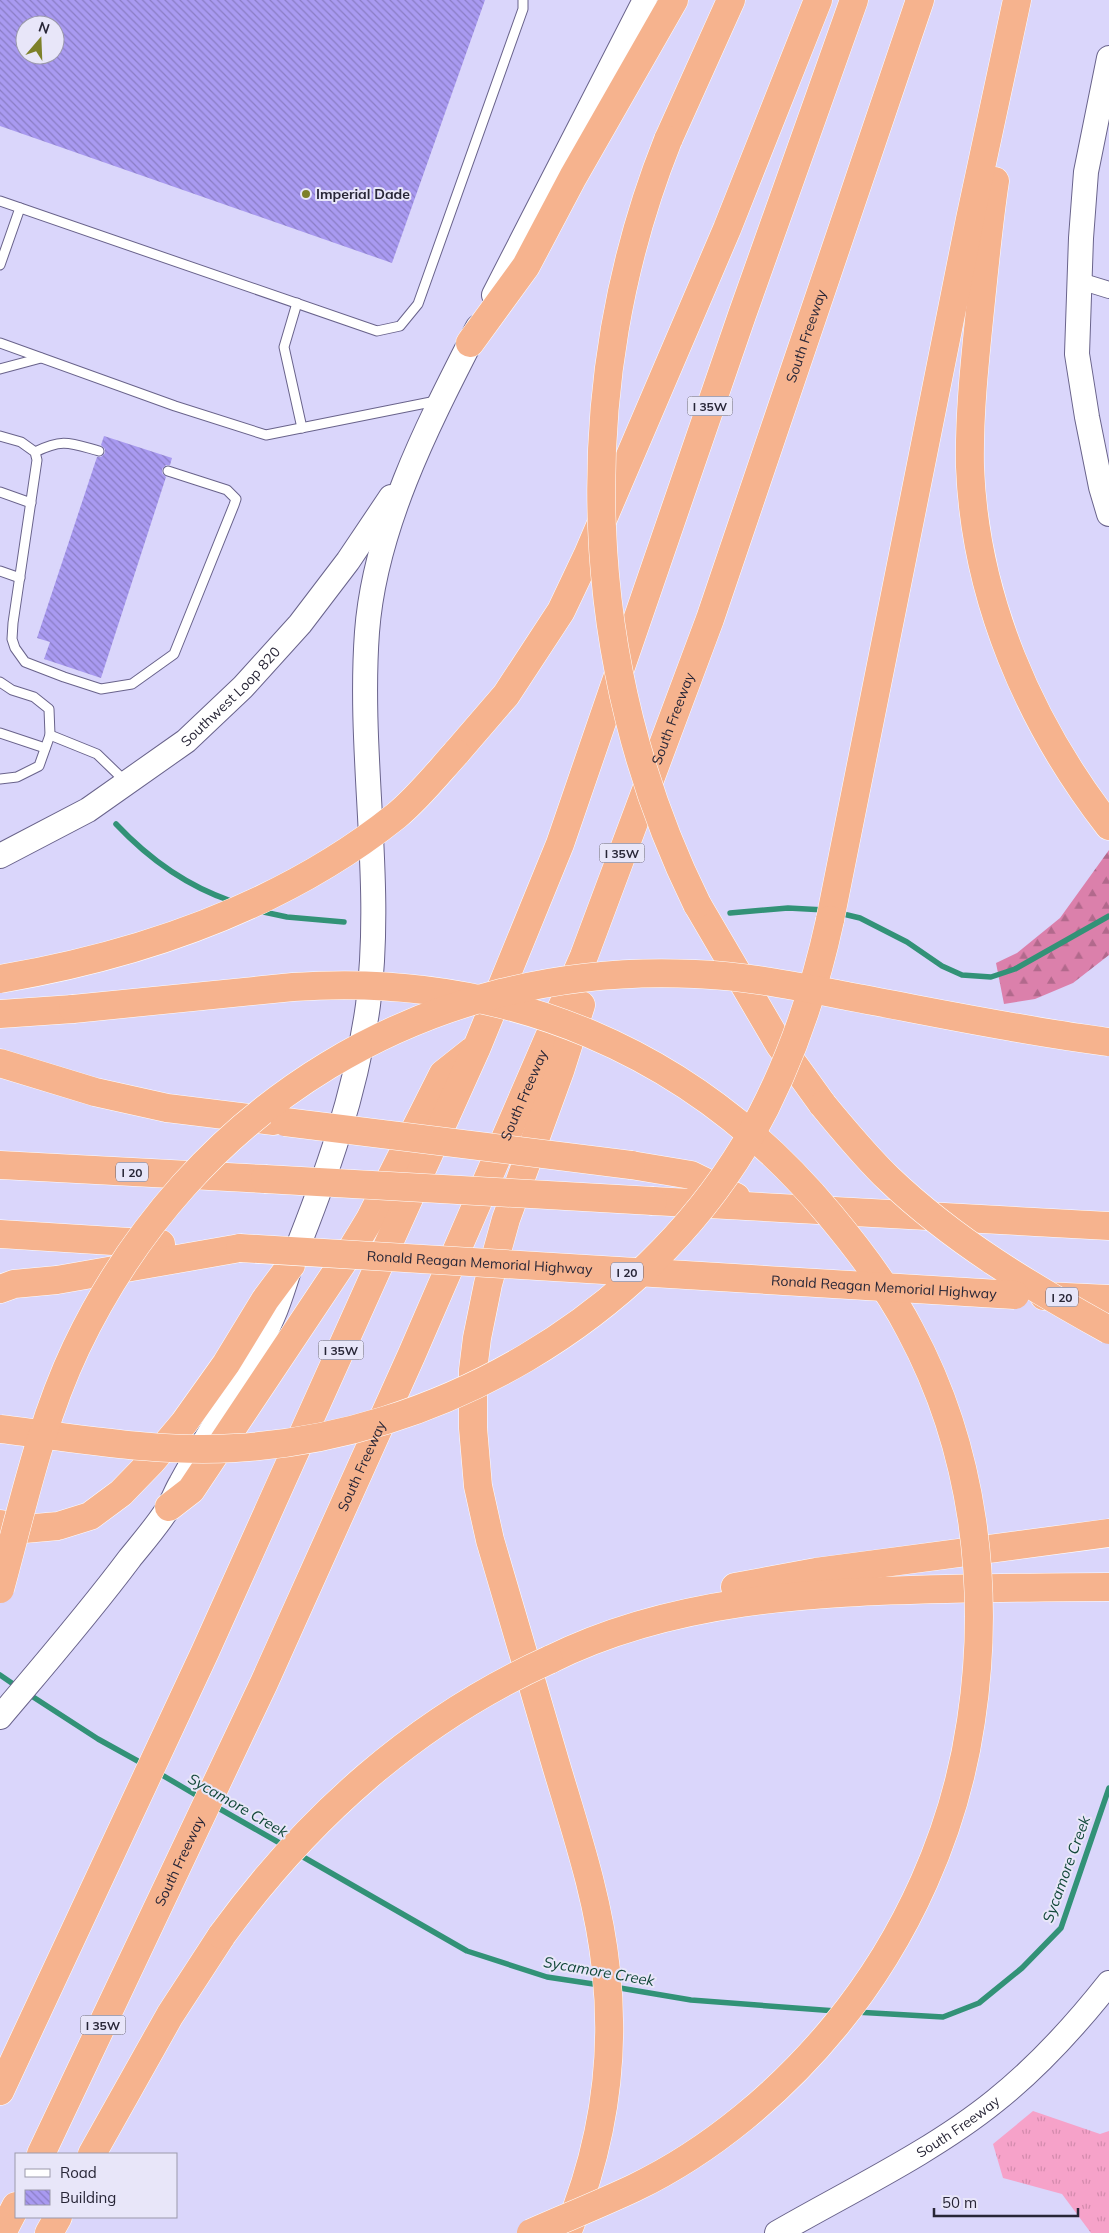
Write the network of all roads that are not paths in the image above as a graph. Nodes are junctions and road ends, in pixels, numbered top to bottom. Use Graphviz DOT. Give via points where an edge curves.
graph roads {
  1 [pos="522,0"];
  2 [pos="645,0"];
  3 [pos="674,0"];
  4 [pos="730,0"];
  5 [pos="818,0"];
  6 [pos="854,0"];
  7 [pos="920,0"];
  8 [pos="1018,0"];
  9 [pos="1109,58"];
  10 [pos="0,201"];
  11 [pos="20,208"];
  12 [pos="979,221"];
  13 [pos="0,265"];
  14 [pos="1080,280"];
  15 [pos="1109,290"];
  16 [pos="297,303"];
  17 [pos="1080,316"];
  18 [pos="0,343"];
  19 [pos="470,343"];
  20 [pos="41,358"];
  21 [pos="0,368"];
  22 [pos="441,400"];
  23 [pos="302,428"];
  24 [pos="0,436"];
  25 [pos="1109,449"];
  26 [pos="99,451"];
  27 [pos="35,452"];
  28 [pos="168,472"];
  29 [pos="406,474"];
  30 [pos="0,492"];
  31 [pos="31,503"];
  32 [pos="1109,514"];
  33 [pos="0,571"];
  34 [pos="20,578"];
  35 [pos="0,682"];
  36 [pos="0,686"];
  37 [pos="12,690"];
  38 [pos="0,733"];
  39 [pos="50,735"];
  40 [pos="45,748"];
  41 [pos="0,778"];
  42 [pos="127,782"];
  43 [pos="1109,826"];
  44 [pos="0,856"];
  45 [pos="584,956"];
  46 [pos="0,979"];
  47 [pos="0,1014"];
  48 [pos="1109,1042"];
  49 [pos="477,1047"];
  50 [pos="0,1063"];
  51 [pos="0,1165"];
  52 [pos="753,1206"];
  53 [pos="1109,1226"];
  54 [pos="0,1234"];
  55 [pos="240,1248"];
  56 [pos="291,1265"];
  57 [pos="0,1289"];
  58 [pos="1015,1295"];
  59 [pos="1109,1299"];
  60 [pos="1109,1323"];
  61 [pos="1109,1330"];
  62 [pos="0,1429"];
  63 [pos="169,1508"];
  64 [pos="0,1524"];
  65 [pos="1109,1533"];
  66 [pos="1109,1587"];
  67 [pos="0,1589"];
  68 [pos="641,1624"];
  69 [pos="0,1717"];
  70 [pos="1109,1983"];
  71 [pos="0,2091"];
  72 [pos="41,2153"];
  73 [pos="93,2153"];
  74 [pos="15,2208"];
  75 [pos="57,2218"];
  76 [pos="2,2233"];
  77 [pos="49,2233"];
  78 [pos="530,2233"];
  79 [pos="567,2233"];
  80 [pos="777,2233"];
  1 -- 16 [label="lane" via="523,9 418,304 400,326 377,331"];
  2 -- 19 [label="main road"];
  3 -- 19 [label="highway" via="526,266"];
  4 -- 61 [label="highway, bridge" via="668,140 640,221 621,291 607,377 600,505 614,650 632,728 656,809 697,904 761,1016 803,1078 849,1136 890,1180 952,1232 1023,1280"];
  5 -- 46 [label="highway, bridge" via="727,229 588,554 565,603 506,695 456,754 397,815 336,859 270,896 117,953"];
  6 -- 49 [label="highway, I 35W" via="745,305 560,844"];
  7 -- 45 [label="highway, South Freeway / I 35W" via="710,619"];
  8 -- 12 [label="highway"];
  9 -- 14 [label="main road" via="1086,172"];
  10 -- 11 [label="lane"];
  11 -- 13 [label="lane"];
  11 -- 16 [label="lane"];
  12 -- 43 [label="highway" via="970,467 977,532 992,601 1027,692 1053,745"];
  12 -- 62 [label="highway, bridge" via="818,973 772,1094 744,1145 693,1216 622,1289 574,1327 459,1394 397,1416 324,1436 235,1448 147,1446"];
  14 -- 15 [label="street"];
  14 -- 17 [label="main road"];
  16 -- 23 [label="lane" via="284,347"];
  17 -- 25 [label="main road"];
  17 -- 32 [label="main road" via="1080,382"];
  18 -- 20 [label="lane"];
  19 -- 22 [label="main road"];
  20 -- 21 [label="lane"];
  20 -- 23 [label="lane" via="266,435"];
  22 -- 23 [label="lane"];
  22 -- 29 [label="main road"];
  24 -- 27 [label="lane" via="21,442"];
  26 -- 27 [label="lane" via="65,442"];
  27 -- 31 [label="lane"];
  28 -- 34 [label="lane" via="227,490 236,499 174,654 146,675 132,684 101,689 25,662 12,639"];
  29 -- 42 [label="main road, Southwest Loop 820" via="342,569 300,624 256,673 186,741"];
  29 -- 56 [label="main road" via="379,565 367,629 365,705 374,938 364,1032 335,1148"];
  30 -- 31 [label="lane"];
  31 -- 34 [label="lane"];
  33 -- 34 [label="lane"];
  35 -- 37 [label="lane"];
  36 -- 37 [label="lane"];
  37 -- 39 [label="lane" via="34,697 49,709"];
  38 -- 40 [label="lane"];
  39 -- 40 [label="lane"];
  39 -- 42 [label="lane" via="97,754"];
  40 -- 41 [label="lane" via="39,766 17,777"];
  42 -- 44 [label="main road, Southwest Loop 820" via="88,810"];
  45 -- 72 [label="highway, South Freeway / I 35W" via="412,1354 264,1683"];
  45 -- 79 [label="highway" via="581,1008 506,1219 488,1284 475,1354 472,1403 478,1486 488,1530 595,1905 606,1971 610,2043 603,2109 592,2162"];
  47 -- 78 [label="highway, bridge" via="355,984 453,994 569,1025 622,1047 672,1075 764,1144 815,1196 859,1252 896,1306 927,1363 949,1422 968,1494 980,1610 978,1665 967,1748 948,1820 920,1891 875,1971 835,2026 751,2110 691,2156 643,2183"];
  48 -- 67 [label="highway, bridge" via="792,986 683,974 625,974 523,986 443,1010 386,1033 314,1075 233,1134 181,1187 133,1247 90,1319 60,1387"];
  49 -- 63 [label="highway" via="443,1074 353,1247 191,1490"];
  49 -- 71 [label="highway, I 35W" via="205,1652"];
  50 -- 52 [label="highway, bridge" via="95,1092 167,1108 691,1175"];
  51 -- 52 [label="highway, I 20, bridge"];
  52 -- 53 [label="highway, I 20, bridge"];
  54 -- 55 [label="highway, Ronald Reagan Memorial Highway / I 20"];
  55 -- 57 [label="highway" via="57,1280 14,1284"];
  55 -- 58 [label="highway, Ronald Reagan Memorial Highway / I 20, bridge"];
  56 -- 63 [label="main road" via="273,1316 253,1356"];
  56 -- 64 [label="highway" via="184,1423 121,1493 90,1516 66,1524 24,1529"];
  58 -- 59 [label="highway, Ronald Reagan Memorial Highway / I 20, bridge"];
  58 -- 60 [label="highway, bridge"];
  63 -- 69 [label="main road" via="96,1604"];
  65 -- 68 [label="highway" via="751,1583 694,1599"];
  66 -- 68 [label="highway" via="828,1593 756,1601"];
  68 -- 73 [label="highway, bridge" via="572,1649 471,1700 393,1754 347,1793 265,1878 222,1935 170,2015"];
  70 -- 80 [label="main road, South Freeway" via="1047,2055 976,2116"];
  74 -- 76 [label="highway"];
  75 -- 77 [label="highway"];
}
